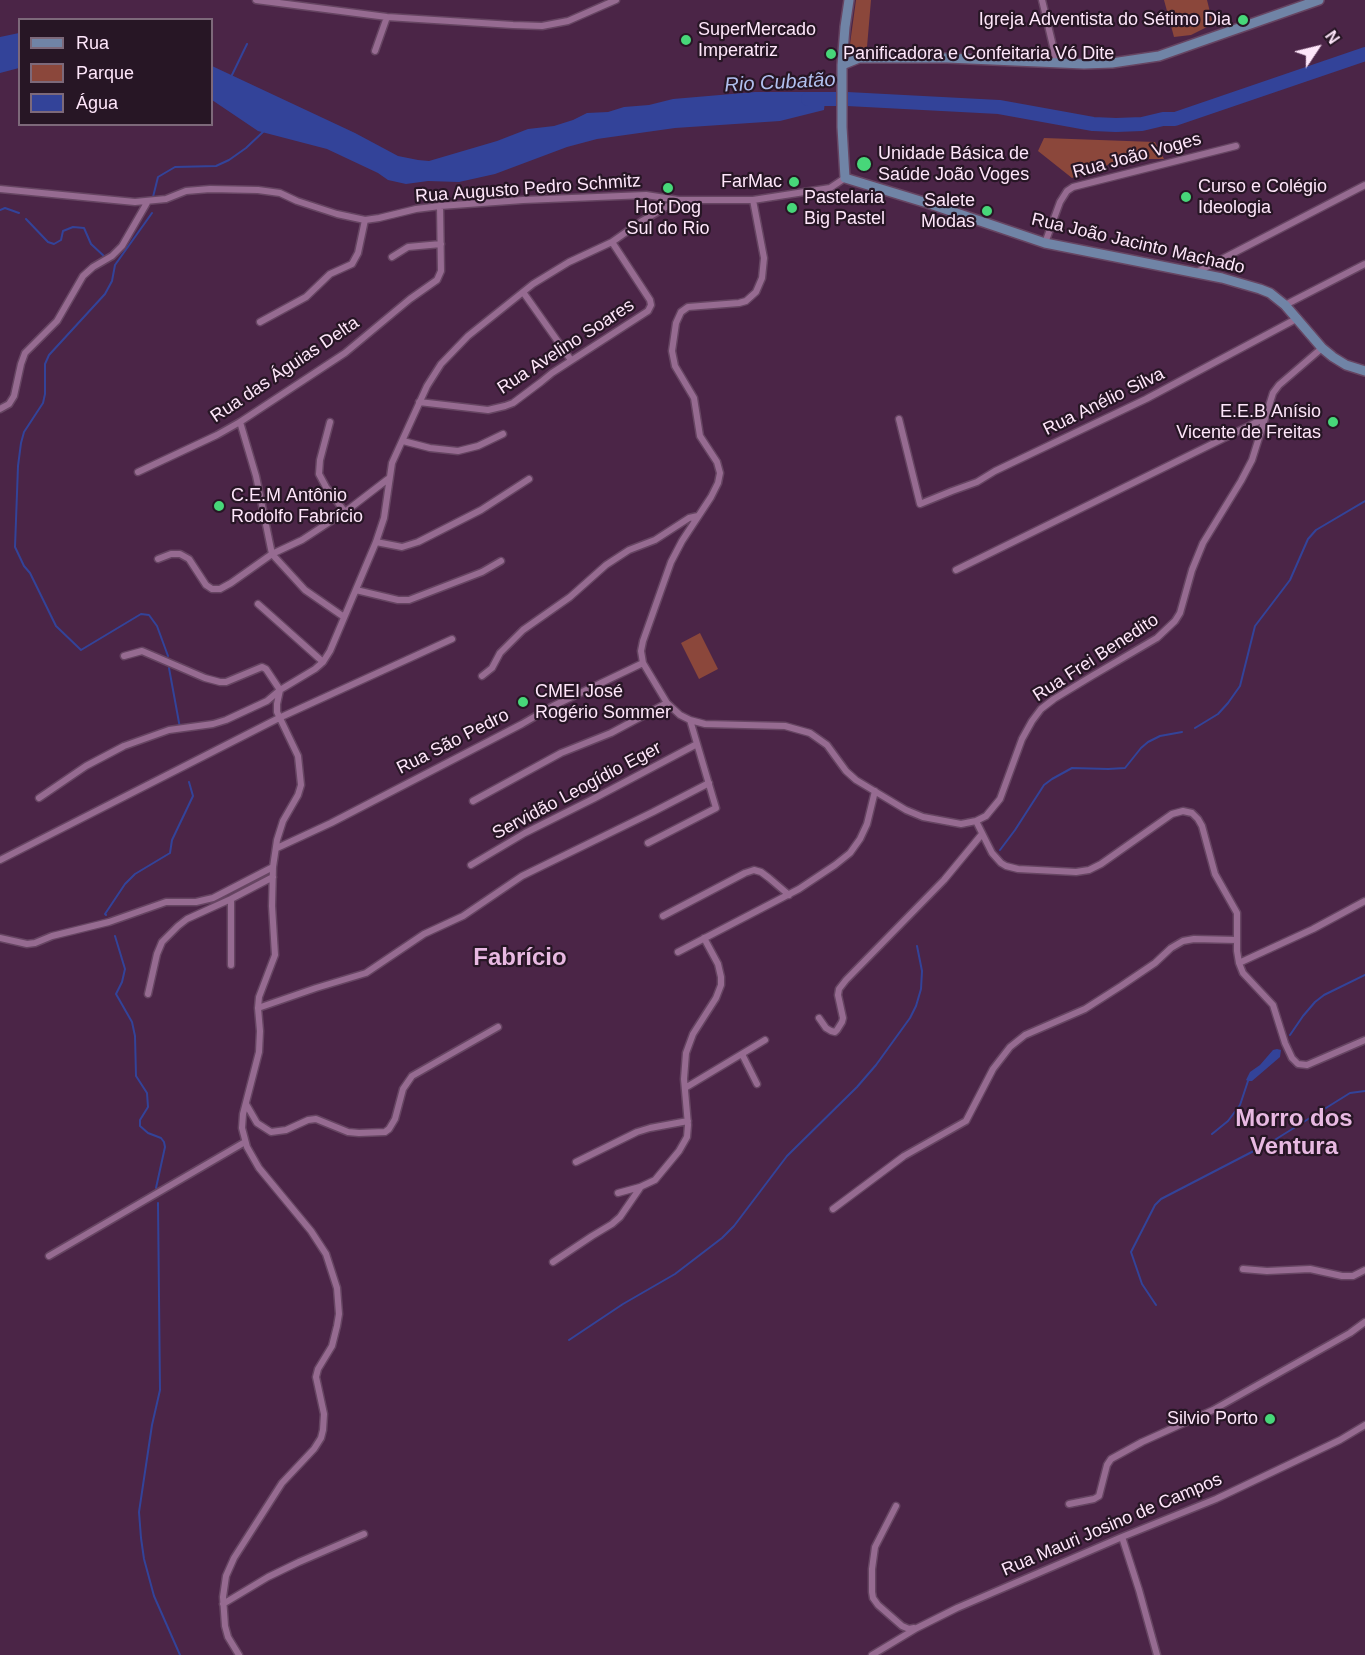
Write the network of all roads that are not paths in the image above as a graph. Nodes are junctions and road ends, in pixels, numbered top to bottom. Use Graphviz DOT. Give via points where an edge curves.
graph roads {
  1 [pos="255,0"];
  2 [pos="616,0"];
  3 [pos="849,0"];
  4 [pos="1042,0"];
  5 [pos="1319,0"];
  6 [pos="387,17"];
  7 [pos="843,49"];
  8 [pos="375,51"];
  9 [pos="859,58"];
  10 [pos="1057,63"];
  11 [pos="842,68"];
  12 [pos="1236,146"];
  13 [pos="845,178"];
  14 [pos="1365,185"];
  15 [pos="0,189"];
  16 [pos="678,200"];
  17 [pos="753,200"];
  18 [pos="148,201"];
  19 [pos="440,206"];
  20 [pos="364,220"];
  21 [pos="612,242"];
  22 [pos="1046,243"];
  23 [pos="441,244"];
  24 [pos="392,258"];
  25 [pos="1365,264"];
  26 [pos="1194,273"];
  27 [pos="523,292"];
  28 [pos="1285,305"];
  29 [pos="1298,318"];
  30 [pos="260,322"];
  31 [pos="1322,348"];
  32 [pos="571,360"];
  33 [pos="1365,371"];
  34 [pos="419,402"];
  35 [pos="0,409"];
  36 [pos="899,419"];
  37 [pos="1263,419"];
  38 [pos="240,422"];
  39 [pos="330,422"];
  40 [pos="503,434"];
  41 [pos="403,441"];
  42 [pos="138,472"];
  43 [pos="388,479"];
  44 [pos="529,479"];
  45 [pos="345,512"];
  46 [pos="698,515"];
  47 [pos="376,542"];
  48 [pos="272,554"];
  49 [pos="158,559"];
  50 [pos="501,561"];
  51 [pos="956,570"];
  52 [pos="356,590"];
  53 [pos="258,603"];
  54 [pos="344,617"];
  55 [pos="452,639"];
  56 [pos="124,656"];
  57 [pos="323,662"];
  58 [pos="643,663"];
  59 [pos="482,676"];
  60 [pos="280,690"];
  61 [pos="667,703"];
  62 [pos="279,718"];
  63 [pos="690,720"];
  64 [pos="697,744"];
  65 [pos="708,783"];
  66 [pos="875,791"];
  67 [pos="39,798"];
  68 [pos="473,801"];
  69 [pos="976,821"];
  70 [pos="982,834"];
  71 [pos="648,843"];
  72 [pos="277,848"];
  73 [pos="0,860"];
  74 [pos="471,865"];
  75 [pos="273,867"];
  76 [pos="273,878"];
  77 [pos="789,895"];
  78 [pos="231,899"];
  79 [pos="1365,901"];
  80 [pos="663,916"];
  81 [pos="0,938"];
  82 [pos="704,938"];
  83 [pos="1237,940"];
  84 [pos="678,952"];
  85 [pos="1239,963"];
  86 [pos="231,965"];
  87 [pos="148,994"];
  88 [pos="258,1008"];
  89 [pos="819,1018"];
  90 [pos="498,1027"];
  91 [pos="765,1040"];
  92 [pos="1365,1040"];
  93 [pos="742,1054"];
  94 [pos="757,1084"];
  95 [pos="685,1088"];
  96 [pos="246,1104"];
  97 [pos="688,1121"];
  98 [pos="245,1142"];
  99 [pos="576,1162"];
  100 [pos="640,1187"];
  101 [pos="618,1193"];
  102 [pos="833,1209"];
  103 [pos="49,1256"];
  104 [pos="553,1262"];
  105 [pos="1243,1269"];
  106 [pos="1365,1270"];
  107 [pos="1365,1323"];
  108 [pos="1365,1425"];
  109 [pos="1069,1504"];
  110 [pos="896,1506"];
  111 [pos="364,1534"];
  112 [pos="1122,1537"];
  113 [pos="224,1604"];
  114 [pos="917,1628"];
  115 [pos="239,1655"];
  116 [pos="872,1655"];
  117 [pos="1156,1655"];
  1 -- 6 [label="street"];
  2 -- 6 [label="street" via="568,21 542,26"];
  3 -- 7 [label="main road"];
  4 -- 10 [label="street"];
  5 -- 10 [label="main road" via="1159,56 1094,64"];
  6 -- 8 [label="street"];
  7 -- 9 [label="main road"];
  7 -- 11 [label="main road"];
  9 -- 10 [label="main road"];
  9 -- 11 [label="main road"];
  11 -- 13 [label="main road"];
  12 -- 22 [label="street, Rua João Voges" via="1073,187 1060,202"];
  13 -- 17 [label="street, Rua Augusto Pedro Schmitz" via="830,188"];
  13 -- 22 [label="main road, Rua João Jacinto Machado"];
  14 -- 26 [label="street"];
  15 -- 18 [label="street, Rua Augusto Pedro Schmitz"];
  16 -- 17 [label="street, Rua Augusto Pedro Schmitz"];
  16 -- 19 [label="street, Rua Augusto Pedro Schmitz" via="645,195"];
  16 -- 21 [label="street"];
  17 -- 46 [label="street" via="764,258 759,288 739,303 688,307 676,323 672,351 675,366 694,398 700,435 720,469 718,483"];
  18 -- 20 [label="street, Rua Augusto Pedro Schmitz" via="186,191 258,190 280,193"];
  18 -- 35 [label="street" via="122,246 83,276 57,321 25,353 14,396"];
  19 -- 20 [label="street, Rua Augusto Pedro Schmitz"];
  19 -- 23 [label="street, Rua das Águias Delta"];
  20 -- 30 [label="street" via="352,264 330,274 306,297"];
  21 -- 27 [label="street" via="559,267"];
  21 -- 32 [label="street, Rua Avelino Soares" via="650,300 651,308"];
  22 -- 26 [label="main road, Rua João Jacinto Machado"];
  23 -- 24 [label="street" via="408,247"];
  23 -- 38 [label="street, Rua das Águias Delta" via="437,280 345,353"];
  25 -- 28 [label="street"];
  26 -- 28 [label="main road, Rua João Jacinto Machado" via="1260,289"];
  27 -- 32 [label="street"];
  27 -- 34 [label="street" via="454,350 432,377"];
  28 -- 29 [label="main road, Rua João Jacinto Machado"];
  29 -- 31 [label="main road, Rua João Jacinto Machado"];
  29 -- 36 [label="street, Rua Anélio Silva" via="1146,399 977,482 920,504"];
  31 -- 33 [label="main road, Rua João Jacinto Machado" via="1346,365"];
  31 -- 37 [label="street, Rua Frei Benedito" via="1273,393"];
  32 -- 34 [label="street, Rua Avelino Soares" via="505,406 488,410"];
  34 -- 41 [label="street"];
  37 -- 51 [label="street"];
  37 -- 69 [label="street, Rua Frei Benedito" via="1247,470 1197,557 1180,614 1157,638 1041,709 1022,739 1000,799 986,816"];
  38 -- 42 [label="street, Rua das Águias Delta"];
  38 -- 48 [label="street" via="253,462"];
  39 -- 45 [label="street" via="319,474"];
  40 -- 41 [label="street" via="458,452"];
  41 -- 43 [label="street"];
  43 -- 45 [label="street"];
  43 -- 47 [label="street" via="384,518"];
  44 -- 47 [label="street" via="481,510 418,542 402,547"];
  45 -- 48 [label="street"];
  46 -- 58 [label="street" via="671,562 643,642"];
  46 -- 59 [label="street" via="606,565 523,630"];
  47 -- 52 [label="street"];
  48 -- 49 [label="street" via="220,589 206,585 189,559 180,554"];
  48 -- 54 [label="street" via="305,590"];
  50 -- 52 [label="street" via="409,600"];
  52 -- 54 [label="street"];
  53 -- 57 [label="street"];
  54 -- 57 [label="street"];
  55 -- 62 [label="street"];
  56 -- 60 [label="street" via="142,651 220,682 262,667"];
  57 -- 60 [label="street"];
  58 -- 61 [label="street"];
  58 -- 72 [label="street, Rua São Pedro"];
  60 -- 62 [label="street" via="276,706"];
  60 -- 67 [label="street" via="267,701 226,720 169,730 124,746"];
  61 -- 63 [label="street"];
  61 -- 68 [label="street" via="611,733 561,753"];
  62 -- 72 [label="street" via="297,753 301,779 298,795 281,824"];
  62 -- 73 [label="street"];
  63 -- 64 [label="street"];
  63 -- 66 [label="street" via="804,730 822,740 849,774"];
  64 -- 65 [label="street"];
  64 -- 74 [label="street, Servidão Leogídio Eger"];
  65 -- 71 [label="street" via="716,808"];
  65 -- 88 [label="street" via="522,876 366,973"];
  66 -- 69 [label="street" via="923,817 961,824"];
  66 -- 77 [label="street" via="866,829 854,848 824,874"];
  69 -- 70 [label="street"];
  70 -- 83 [label="street" via="996,858 1006,866 1076,872 1101,864 1172,814 1195,814 1215,874 1236,910"];
  70 -- 89 [label="street" via="944,880 846,980 838,995 843,1018 835,1032"];
  72 -- 75 [label="street"];
  75 -- 76 [label="street"];
  75 -- 81 [label="street" via="196,903 166,902 35,943"];
  76 -- 78 [label="street"];
  76 -- 88 [label="street" via="275,955 260,991"];
  77 -- 80 [label="street" via="754,870"];
  77 -- 82 [label="street"];
  78 -- 86 [label="street"];
  78 -- 87 [label="street" via="187,919 162,942"];
  79 -- 85 [label="street"];
  82 -- 84 [label="street"];
  82 -- 95 [label="street" via="718,964 721,985 690,1040 685,1059"];
  83 -- 85 [label="street"];
  83 -- 102 [label="street" via="1194,939 1180,943 1085,1009 1026,1035 1010,1047 993,1069 966,1121 904,1156"];
  85 -- 92 [label="street" via="1248,980 1273,1005 1296,1063 1309,1064"];
  88 -- 96 [label="street" via="259,1052"];
  90 -- 96 [label="street" via="412,1076 403,1089 395,1119 385,1132 348,1132 316,1119 271,1132 257,1123"];
  91 -- 93 [label="street"];
  93 -- 94 [label="street"];
  93 -- 95 [label="street"];
  95 -- 97 [label="street"];
  96 -- 98 [label="street" via="242,1123"];
  97 -- 99 [label="street" via="637,1132"];
  97 -- 100 [label="street" via="687,1137 680,1151 659,1177"];
  98 -- 103 [label="street"];
  98 -- 113 [label="street" via="259,1168 322,1248 337,1288 339,1314 332,1346 316,1377 324,1414 321,1438 282,1483 234,1558 225,1582"];
  100 -- 101 [label="street"];
  100 -- 104 [label="street" via="612,1224"];
  105 -- 106 [label="street" via="1310,1269 1342,1276"];
  107 -- 109 [label="street" via="1213,1410 1111,1459 1099,1496"];
  108 -- 112 [label="street, Rua Mauri Josino de Campos" via="1216,1499"];
  110 -- 114 [label="street" via="875,1546 872,1595 903,1627"];
  111 -- 113 [label="street" via="267,1577"];
  112 -- 114 [label="street, Rua Mauri Josino de Campos"];
  112 -- 117 [label="street"];
  113 -- 115 [label="street" via="227,1633"];
  114 -- 116 [label="street, Rua Mauri Josino de Campos"];
}
